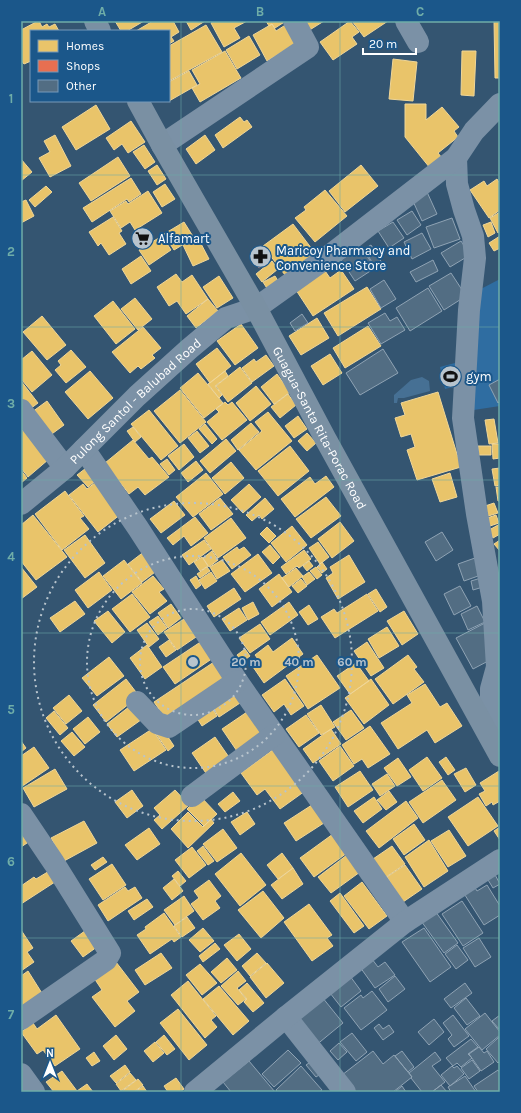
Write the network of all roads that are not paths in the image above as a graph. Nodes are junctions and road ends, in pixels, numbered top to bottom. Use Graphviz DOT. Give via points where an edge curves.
graph roads {
  1 [pos="95,21"];
  2 [pos="294,21"];
  3 [pos="406,21"];
  4 [pos="100,30"];
  5 [pos="418,42"];
  6 [pos="139,102"];
  7 [pos="500,104"];
  8 [pos="162,145"];
  9 [pos="456,158"];
  10 [pos="256,308"];
  11 [pos="21,410"];
  12 [pos="84,449"];
  13 [pos="66,468"];
  14 [pos="21,504"];
  15 [pos="237,681"];
  16 [pos="137,702"];
  17 [pos="274,735"];
  18 [pos="498,748"];
  19 [pos="192,796"];
  20 [pos="21,814"];
  21 [pos="500,860"];
  22 [pos="405,922"];
  23 [pos="286,1017"];
  24 [pos="21,1019"];
  25 [pos="196,1092"];
  26 [pos="345,1092"];
  1 -- 4 [label="main road"];
  2 -- 8 [label="street" via="308,47"];
  3 -- 5 [label="street"];
  6 -- 8 [label="main road, Guagua-Santa Rita-Porac Road"];
  7 -- 9 [label="street, Pulong Santol - Balubad Road" via="474,131"];
  8 -- 10 [label="main road, Guagua-Santa Rita-Porac Road"];
  9 -- 10 [label="street, Pulong Santol - Balubad Road" via="333,253"];
  9 -- 18 [label="street" via="458,184 473,236 475,258 469,310 463,418 493,601 497,667 491,689 491,704"];
  10 -- 12 [label="street, Pulong Santol - Balubad Road" via="226,318 137,396"];
  10 -- 18 [label="main road, Guagua-Santa Rita-Porac Road" via="325,438"];
  11 -- 13 [label="street"];
  12 -- 13 [label="street, Pulong Santol - Balubad Road"];
  12 -- 15 [label="street"];
  13 -- 14 [label="street, Pulong Santol - Balubad Road"];
  15 -- 16 [label="street" via="169,726 157,723"];
  15 -- 17 [label="street"];
  17 -- 19 [label="street"];
  17 -- 22 [label="street"];
  20 -- 24 [label="street" via="110,953 106,960"];
  21 -- 22 [label="street"];
  22 -- 23 [label="street"];
  23 -- 25 [label="street"];
  23 -- 26 [label="street"];
}
